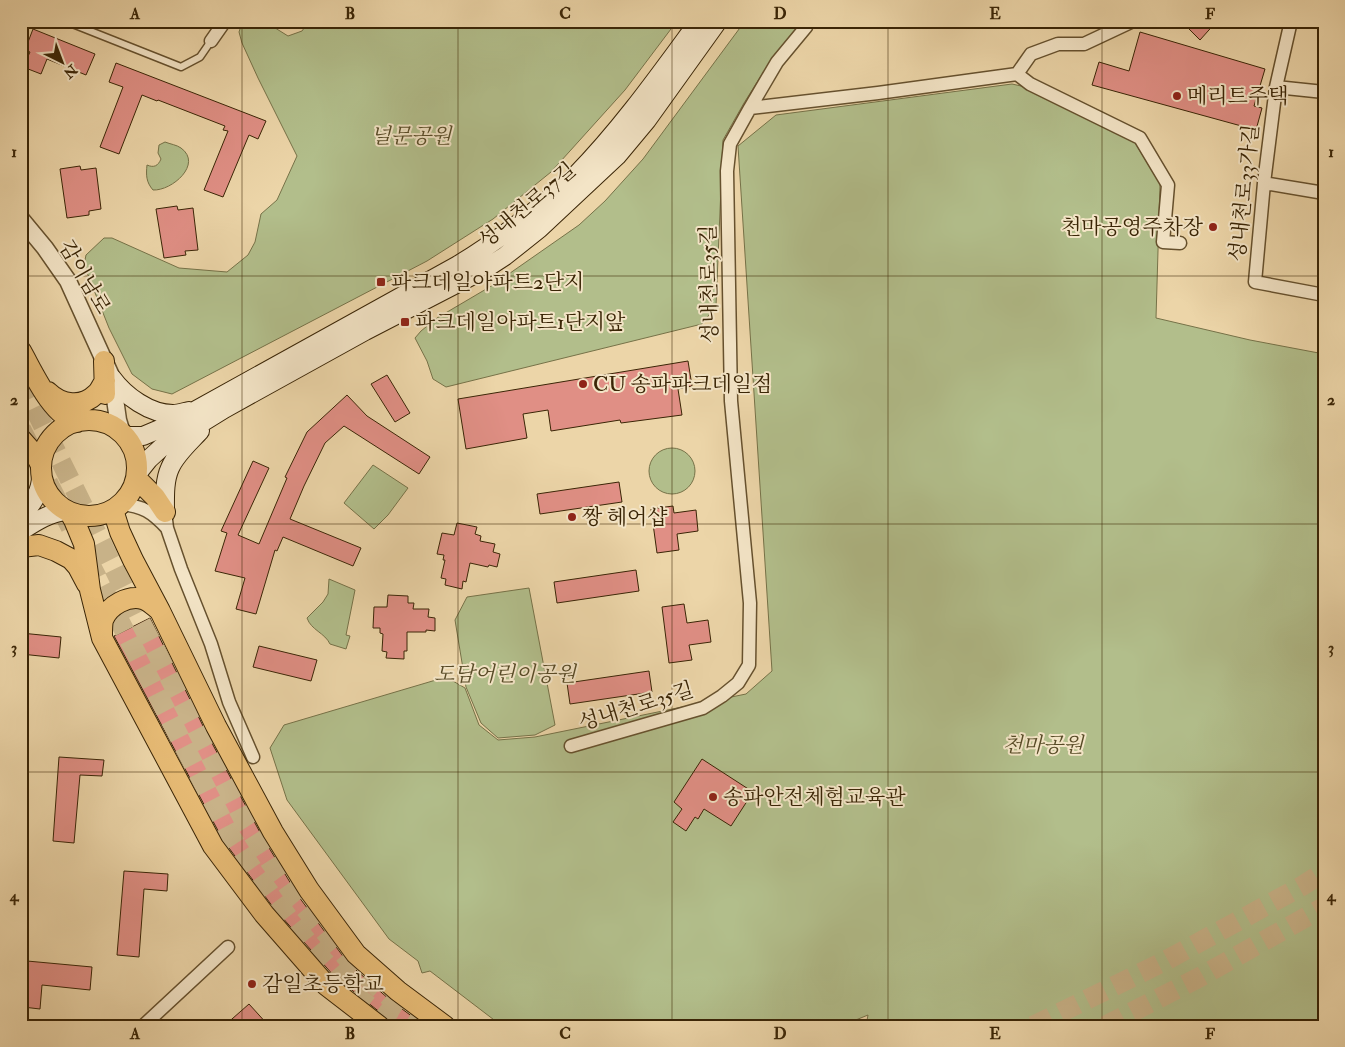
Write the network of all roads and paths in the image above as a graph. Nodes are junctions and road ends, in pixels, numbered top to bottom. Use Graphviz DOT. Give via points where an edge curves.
graph roads {
  1 [pos="65,21"];
  2 [pos="224,21"];
  3 [pos="699,21"];
  4 [pos="718,21"];
  5 [pos="801,21"];
  6 [pos="1133,21"];
  7 [pos="1291,21"];
  8 [pos="211,41"];
  9 [pos="1017,74"];
  10 [pos="1276,87"];
  11 [pos="1324,92"];
  12 [pos="750,108"];
  13 [pos="1264,183"];
  14 [pos="1324,193"];
  15 [pos="21,219"];
  16 [pos="1180,243"];
  17 [pos="1324,296"];
  18 [pos="373,319"];
  19 [pos="21,351"];
  20 [pos="107,373"];
  21 [pos="36,376"];
  22 [pos="224,409"];
  23 [pos="195,410"];
  24 [pos="80,421"];
  25 [pos="124,434"];
  26 [pos="21,439"];
  27 [pos="41,469"];
  28 [pos="137,476"];
  29 [pos="117,507"];
  30 [pos="68,512"];
  31 [pos="21,516"];
  32 [pos="166,520"];
  33 [pos="21,531"];
  34 [pos="21,547"];
  35 [pos="90,590"];
  36 [pos="160,611"];
  37 [pos="102,638"];
  38 [pos="572,746"];
  39 [pos="253,757"];
  40 [pos="228,947"];
  41 [pos="143,1026"];
  42 [pos="379,1026"];
  43 [pos="445,1026"];
  1 -- 8 [label="lane" via="181,67 200,56"];
  2 -- 8 [label="street"];
  3 -- 18 [label="main road, 성내천로37길" via="639,103 574,177 532,214 477,253"];
  4 -- 18 [label="main road, 성내천로37길" via="617,156 539,229 485,268"];
  5 -- 12 [label="street, 성내천로35길" via="806,27 777,62"];
  6 -- 9 [label="street" via="1084,44 1058,44 1031,54"];
  7 -- 10 [label="street, 성내천로33가길"];
  9 -- 12 [label="street"];
  9 -- 16 [label="street" via="1030,84 1140,138 1168,185 1163,242"];
  10 -- 11 [label="street"];
  10 -- 13 [label="street, 성내천로33가길"];
  12 -- 38 [label="street, 성내천로35길" via="730,144 728,171 731,401 750,603 749,666 738,683 703,708"];
  13 -- 14 [label="street"];
  13 -- 17 [label="street, 성내천로33가길" via="1255,282"];
  15 -- 20 [label="street, 감이남로" via="68,281"];
  18 -- 22 [label="main road, 성내천로37길"];
  18 -- 23 [label="main road, 성내천로37길"];
  19 -- 21 [label="main road"];
  20 -- 21 [label="main road" via="96,395 72,404 63,403 50,394"];
  20 -- 23 [label="main road" via="122,391 146,406 173,414"];
  20 -- 24 [label="main road" via="103,402 94,414"];
  20 -- 25 [label="street, 감이남로"];
  21 -- 24 [label="main road" via="53,405 68,419"];
  22 -- 28 [label="main road, 성내천로37길" via="162,448"];
  22 -- 32 [label="main road" via="183,449 170,469 166,484"];
  23 -- 25 [label="main road, 성내천로37길" via="150,434 135,437"];
  24 -- 25 [label="main road" via="102,422"];
  24 -- 27 [label="main road" via="54,436 45,449"];
  25 -- 28 [label="main road" via="135,453"];
  26 -- 27 [label="main road" via="36,456"];
  27 -- 30 [label="main road" via="49,495"];
  27 -- 31 [label="main road" via="38,494"];
  28 -- 29 [label="main road" via="131,492"];
  28 -- 32 [label="main road" via="155,497"];
  29 -- 30 [label="main road" via="95,516"];
  29 -- 32 [label="street" via="144,508"];
  29 -- 36 [label="main road" via="120,532"];
  30 -- 33 [label="main road" via="55,512"];
  30 -- 35 [label="main road" via="84,544"];
  32 -- 39 [label="street" via="229,702"];
  34 -- 35 [label="main road" via="39,544 71,559"];
  35 -- 37 [label="main road"];
  36 -- 37 [label="main road" via="143,599 118,602 103,620"];
  36 -- 43 [label="main road" via="273,832 309,890 356,954"];
  37 -- 42 [label="main road" via="213,846 264,914 326,985"];
  40 -- 41 [label="street"];
}
